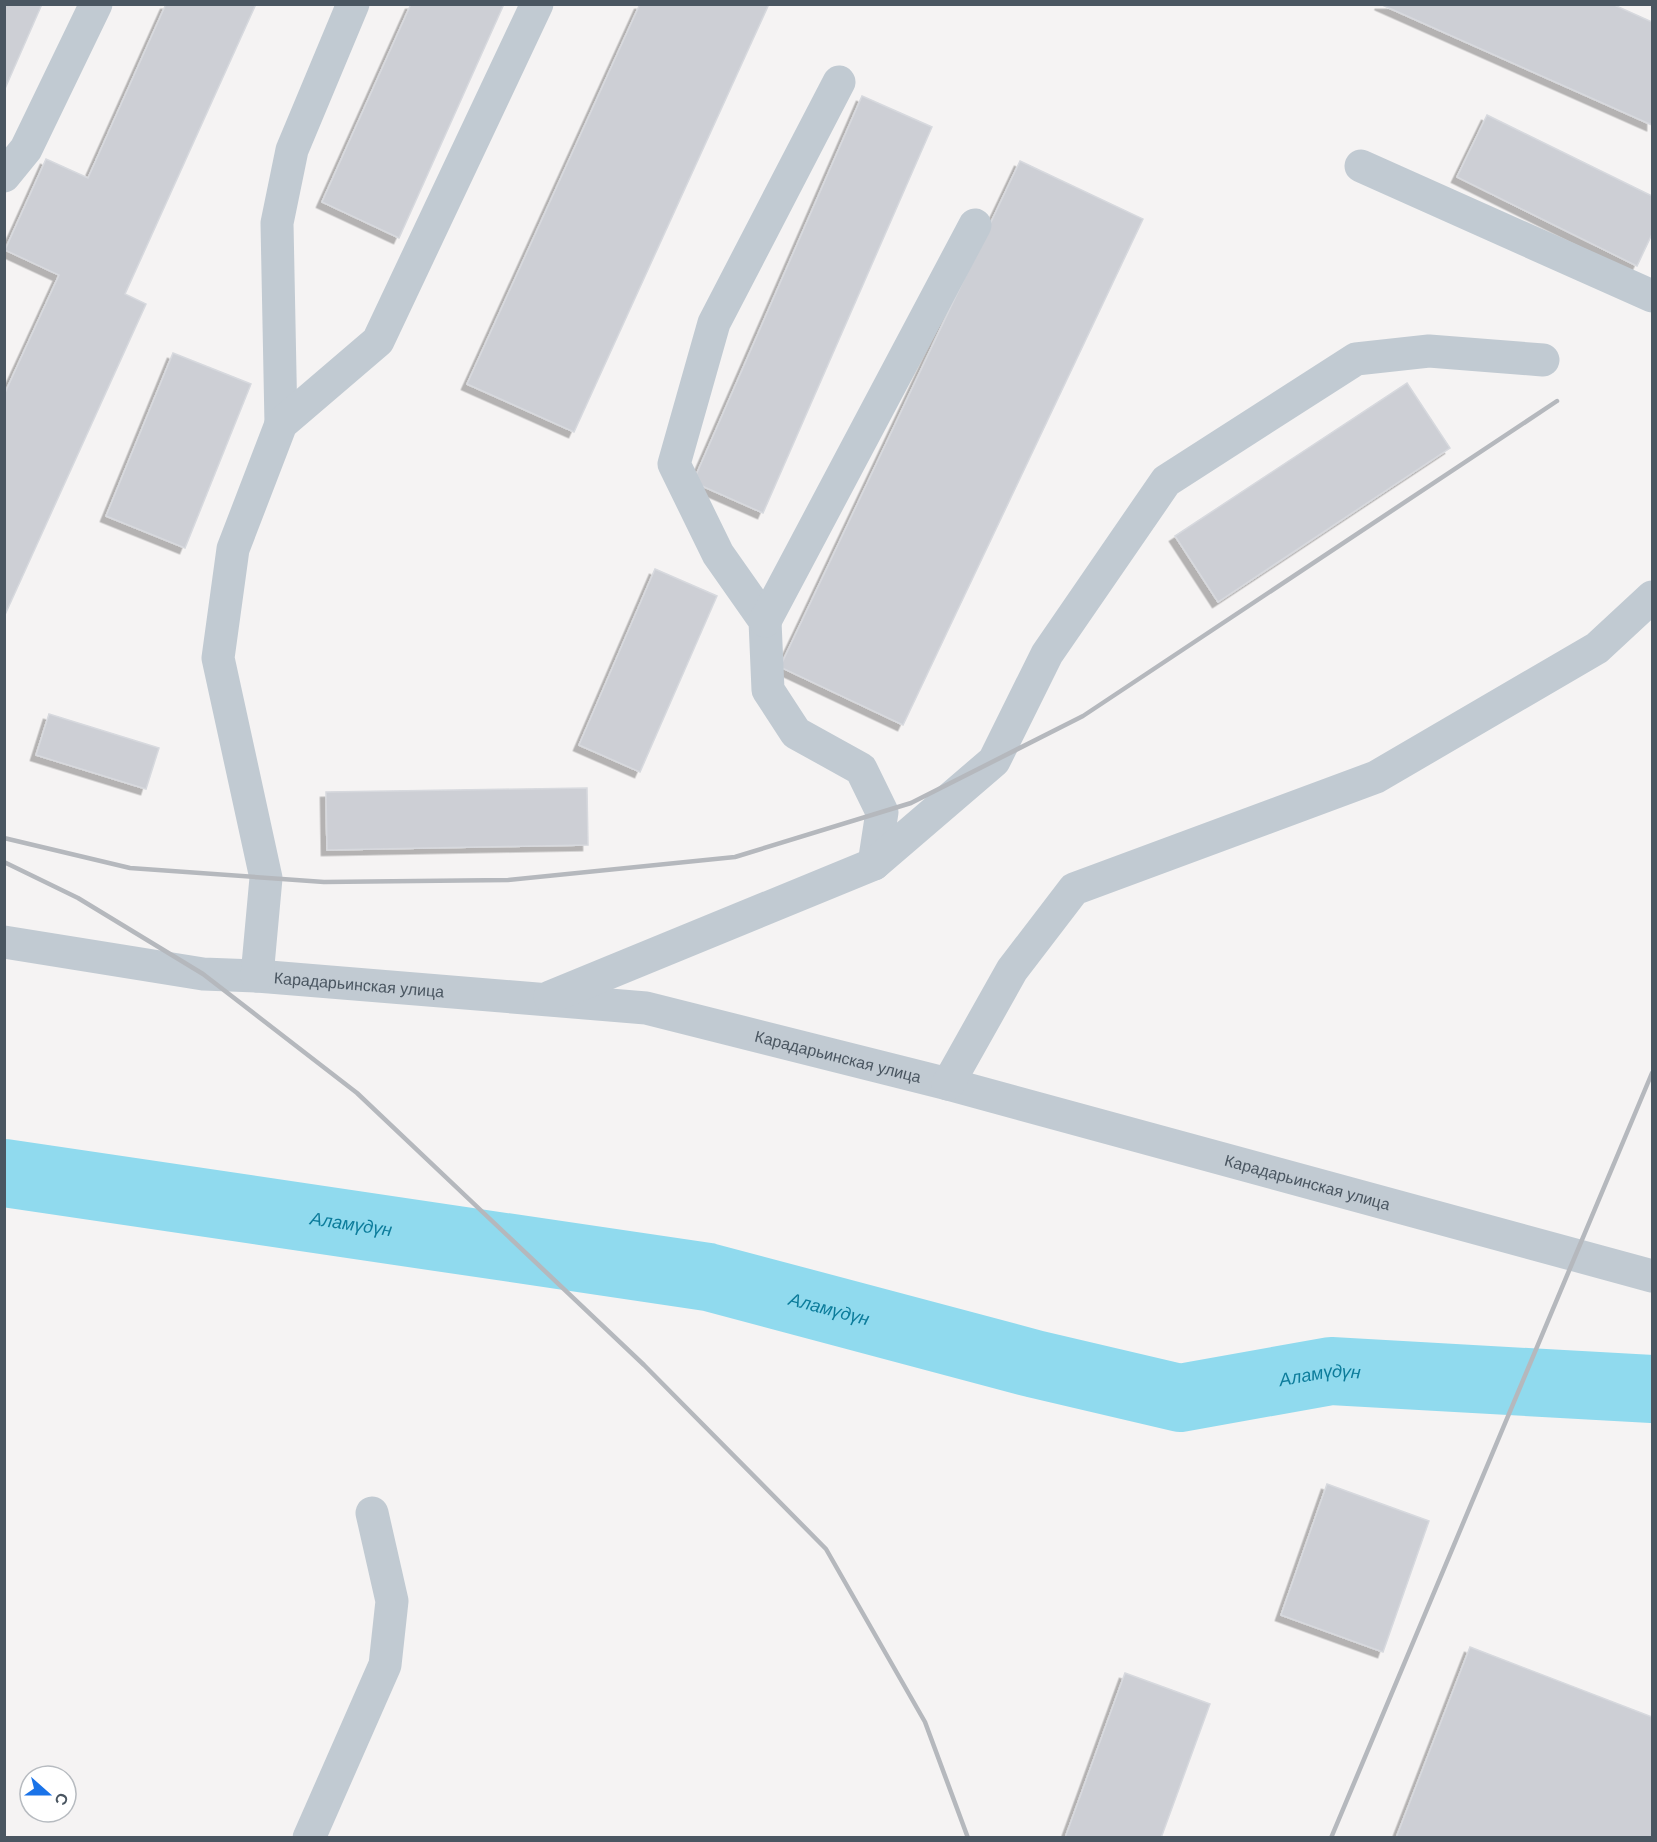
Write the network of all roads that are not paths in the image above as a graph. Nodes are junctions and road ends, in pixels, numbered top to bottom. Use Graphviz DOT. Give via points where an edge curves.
graph roads {
  1 [pos="96,4"];
  2 [pos="353,4"];
  3 [pos="537,4"];
  4 [pos="839,82"];
  5 [pos="1361,166"];
  6 [pos="4,176"];
  7 [pos="975,225"];
  8 [pos="1653,296"];
  9 [pos="1543,360"];
  10 [pos="281,424"];
  11 [pos="1653,597"];
  12 [pos="765,621"];
  13 [pos="874,864"];
  14 [pos="4,942"];
  15 [pos="257,976"];
  16 [pos="543,1000"];
  17 [pos="948,1084"];
  18 [pos="1653,1276"];
  19 [pos="372,1513"];
  20 [pos="309,1838"];
  1 -- 6 [label="street" via="26,149"];
  2 -- 10 [label="street" via="292,150 277,223"];
  3 -- 10 [label="street" via="378,341"];
  4 -- 12 [label="street" via="714,323 674,464 718,554"];
  5 -- 8 [label="street"];
  7 -- 12 [label="street"];
  9 -- 13 [label="street" via="1429,351 1356,359 1166,481 1047,654 994,761"];
  10 -- 15 [label="street" via="233,549 218,658 266,878"];
  11 -- 17 [label="street" via="1597,648 1376,777 1074,889 1012,970"];
  12 -- 13 [label="street" via="768,690 796,733 861,769 882,812"];
  13 -- 16 [label="street"];
  14 -- 15 [label="street, Карадарьинская улица" via="203,974"];
  15 -- 16 [label="street, Карадарьинская улица"];
  16 -- 17 [label="street, Карадарьинская улица" via="646,1008"];
  17 -- 18 [label="street, Карадарьинская улица"];
  19 -- 20 [label="street" via="392,1601 385,1665"];
}
